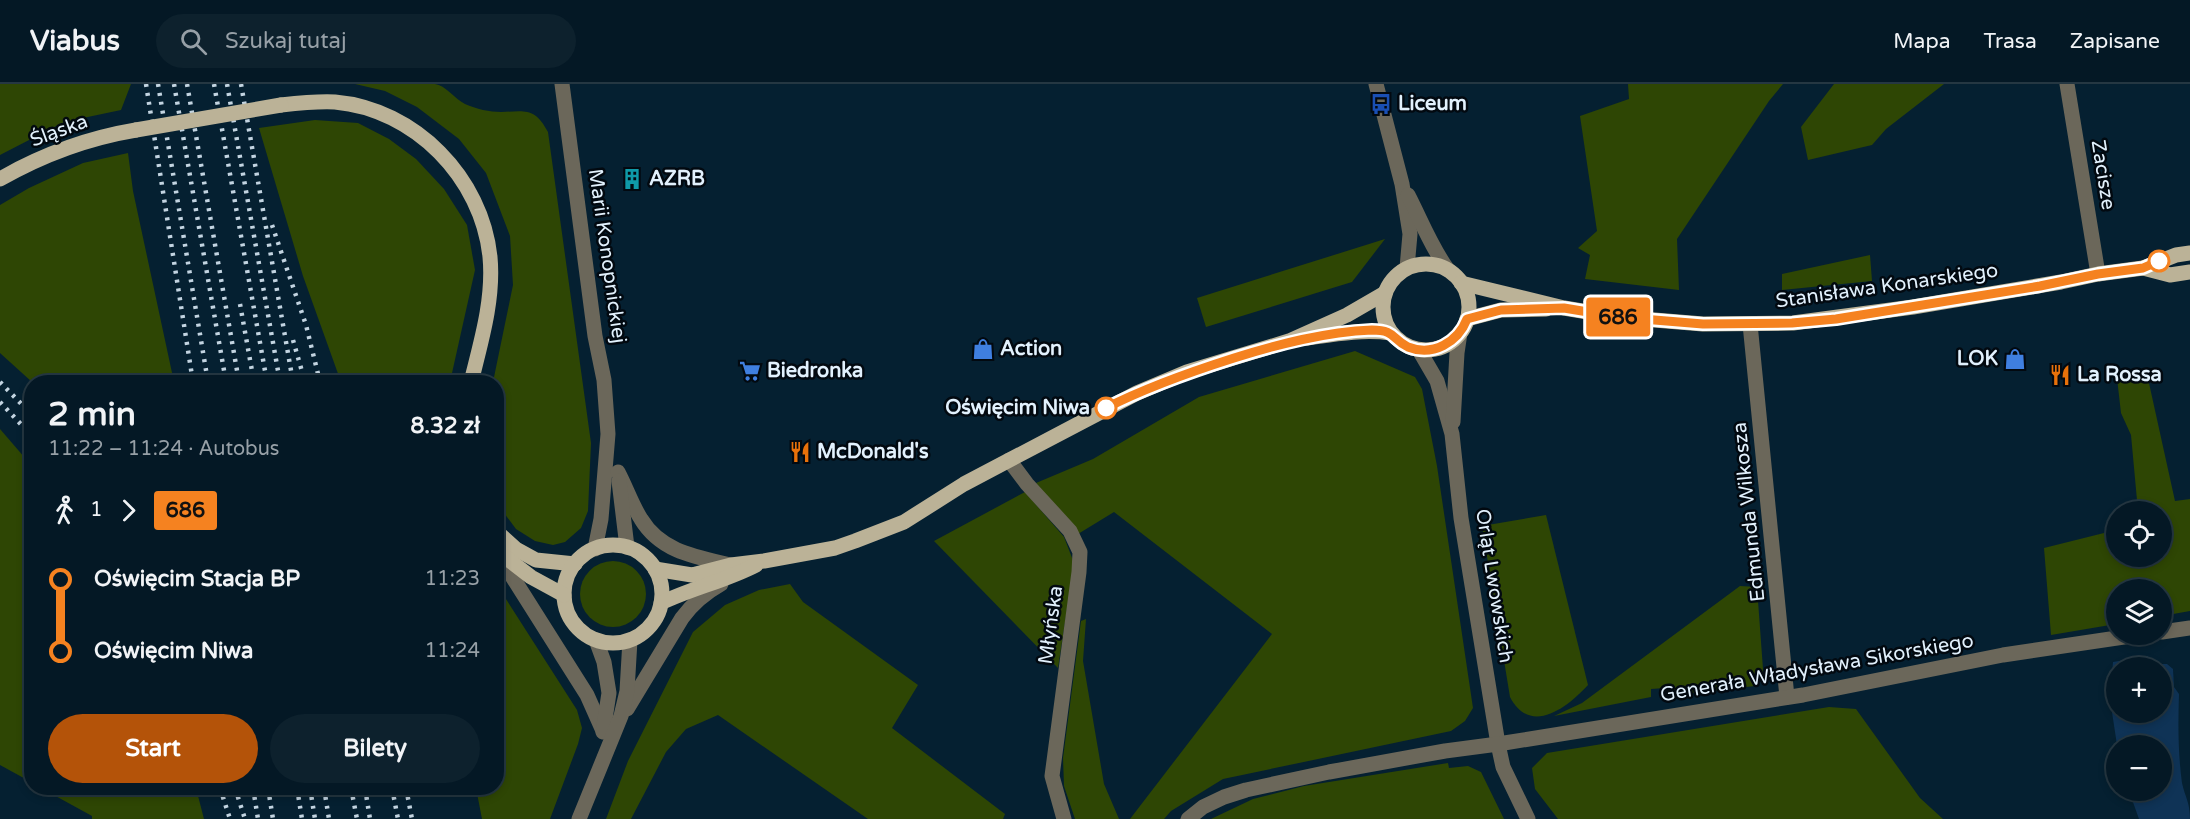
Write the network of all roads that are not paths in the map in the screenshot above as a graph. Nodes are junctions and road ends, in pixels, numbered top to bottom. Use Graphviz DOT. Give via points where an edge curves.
graph roads {
  1 [pos="562,84"];
  2 [pos="1376,84"];
  3 [pos="2067,84"];
  4 [pos="0,179"];
  5 [pos="1402,184"];
  6 [pos="2190,252"];
  7 [pos="1407,268"];
  8 [pos="2143,268"];
  9 [pos="1448,270"];
  10 [pos="2190,272"];
  11 [pos="2098,274"];
  12 [pos="1461,283"];
  13 [pos="1385,293"];
  14 [pos="1564,308"];
  15 [pos="1750,324"];
  16 [pos="1464,326"];
  17 [pos="1391,333"];
  18 [pos="1289,341"];
  19 [pos="1419,350"];
  20 [pos="473,375"];
  21 [pos="608,434"];
  22 [pos="1452,434"];
  23 [pos="1009,460"];
  24 [pos="618,472"];
  25 [pos="504,538"];
  26 [pos="627,547"];
  27 [pos="595,549"];
  28 [pos="504,556"];
  29 [pos="504,563"];
  30 [pos="575,564"];
  31 [pos="655,569"];
  32 [pos="732,571"];
  33 [pos="564,595"];
  34 [pos="661,603"];
  35 [pos="2190,628"];
  36 [pos="2172,631"];
  37 [pos="596,640"];
  38 [pos="630,640"];
  39 [pos="2106,640"];
  40 [pos="1787,697"];
  41 [pos="621,716"];
  42 [pos="603,731"];
  43 [pos="1498,744"];
  44 [pos="595,776"];
  45 [pos="579,819"];
  46 [pos="1064,819"];
  47 [pos="1188,819"];
  48 [pos="1528,819"];
  1 -- 21 [label="street, Marii Konopnickiej"];
  2 -- 5 [label="street"];
  3 -- 11 [label="street, Zacisze"];
  4 -- 20 [label="main road, Śląska, bridge" via="71,146 136,130 281,105 336,102 374,111 427,140 457,172 480,213 490,258 490,289"];
  5 -- 7 [label="street" via="1410,234"];
  5 -- 9 [label="street"];
  6 -- 8 [label="main road, Stanisława Konarskiego"];
  7 -- 9 [label="main road" via="1420,264"];
  7 -- 13 [label="main road"];
  8 -- 10 [label="main road, Stanisława Konarskiego" via="2170,275"];
  8 -- 11 [label="main road, Stanisława Konarskiego"];
  9 -- 12 [label="main road"];
  11 -- 15 [label="main road, Stanisława Konarskiego" via="1836,319"];
  12 -- 14 [label="main road, Stanisława Konarskiego"];
  12 -- 16 [label="main road" via="1469,307"];
  13 -- 17 [label="main road" via="1383,313"];
  13 -- 18 [label="main road"];
  14 -- 15 [label="main road, Stanisława Konarskiego" via="1658,321"];
  14 -- 16 [label="main road, Stanisława Konarskiego" via="1501,310"];
  15 -- 40 [label="street, Edmunda Wilkosza"];
  16 -- 19 [label="main road, Stanisława Konarskiego" via="1442,347"];
  16 -- 22 [label="street, Orląt Lwowskich" via="1457,353"];
  17 -- 18 [label="main road" via="1375,330"];
  17 -- 19 [label="main road"];
  18 -- 23 [label="main road" via="1187,372"];
  19 -- 22 [label="street, Orląt Lwowskich" via="1437,381"];
  21 -- 24 [label="street, Marii Konopnickiej"];
  21 -- 27 [label="street, Marii Konopnickiej"];
  22 -- 43 [label="street, Orląt Lwowskich" via="1461,518"];
  23 -- 32 [label="main road" via="904,522 835,548"];
  23 -- 46 [label="street, Młyńska" via="1070,531 1080,552 1052,776"];
  24 -- 26 [label="street, Marii Konopnickiej"];
  24 -- 32 [label="street" via="641,520 656,537 669,548"];
  25 -- 30 [label="main road" via="536,560"];
  26 -- 27 [label="main road"];
  26 -- 31 [label="main road"];
  27 -- 30 [label="main road"];
  28 -- 33 [label="main road"];
  29 -- 42 [label="street" via="587,695"];
  30 -- 33 [label="main road"];
  31 -- 32 [label="main road" via="692,575"];
  31 -- 34 [label="main road" via="660,580"];
  32 -- 34 [label="main road"];
  32 -- 41 [label="street" via="690,607"];
  33 -- 37 [label="main road" via="573,623"];
  34 -- 38 [label="main road" via="656,619"];
  35 -- 36 [label="street"];
  37 -- 38 [label="main road"];
  37 -- 42 [label="street" via="609,693"];
  38 -- 41 [label="street" via="627,691"];
  39 -- 40 [label="street, Generała Władysława Sikorskiego" via="2002,655"];
  40 -- 43 [label="street, Generała Władysława Sikorskiego"];
  41 -- 44 [label="street"];
  42 -- 44 [label="street"];
  43 -- 47 [label="street" via="1246,790 1203,807"];
  43 -- 48 [label="street, Orląt Lwowskich" via="1503,767"];
  44 -- 45 [label="street"];
}
